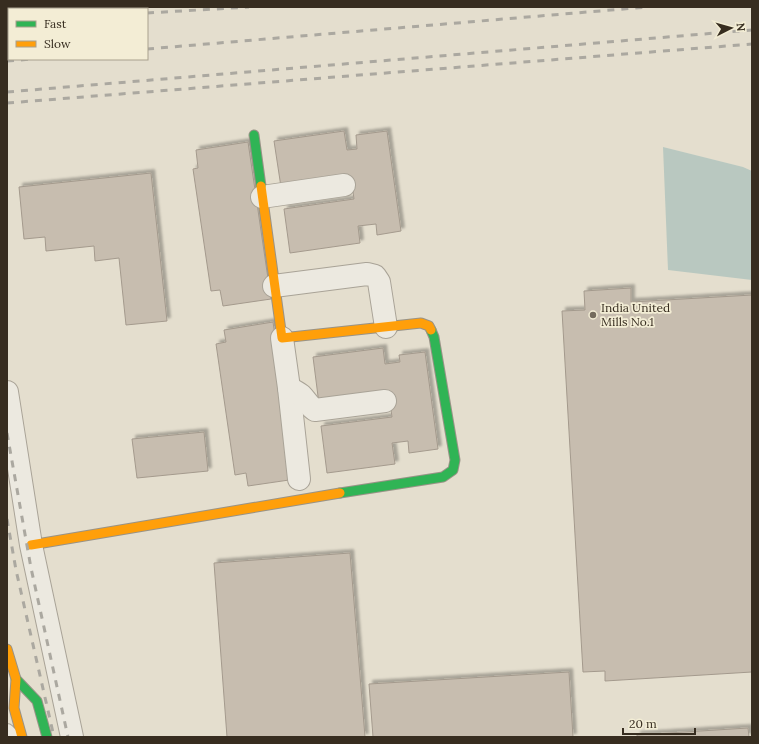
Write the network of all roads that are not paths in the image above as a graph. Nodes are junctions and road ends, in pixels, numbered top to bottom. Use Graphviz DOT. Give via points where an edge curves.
graph roads {
  1 [pos="254,135"];
  2 [pos="344,185"];
  3 [pos="262,197"];
  4 [pos="274,286"];
  5 [pos="386,327"];
  6 [pos="282,338"];
  7 [pos="289,388"];
  8 [pos="7,392"];
  9 [pos="385,401"];
  10 [pos="299,479"];
  11 [pos="31,545"];
  12 [pos="7,649"];
  13 [pos="16,679"];
  14 [pos="7,731"];
  15 [pos="47,735"];
  16 [pos="13,737"];
  17 [pos="22,737"];
  18 [pos="72,737"];
  1 -- 3 [label="street"];
  2 -- 3 [label="street"];
  3 -- 4 [label="street"];
  4 -- 5 [label="street" via="367,274 375,276 379,282"];
  4 -- 6 [label="street"];
  5 -- 6 [label="street"];
  5 -- 11 [label="street" via="421,323 429,326 434,337 455,460 453,470 443,477"];
  6 -- 7 [label="street"];
  7 -- 9 [label="street" via="303,397 315,410"];
  7 -- 10 [label="street"];
  8 -- 11 [label="street"];
  11 -- 18 [label="street"];
  12 -- 13 [label="street"];
  13 -- 15 [label="street" via="37,701"];
  13 -- 17 [label="street" via="14,708"];
  14 -- 16 [label="lane"];
}
